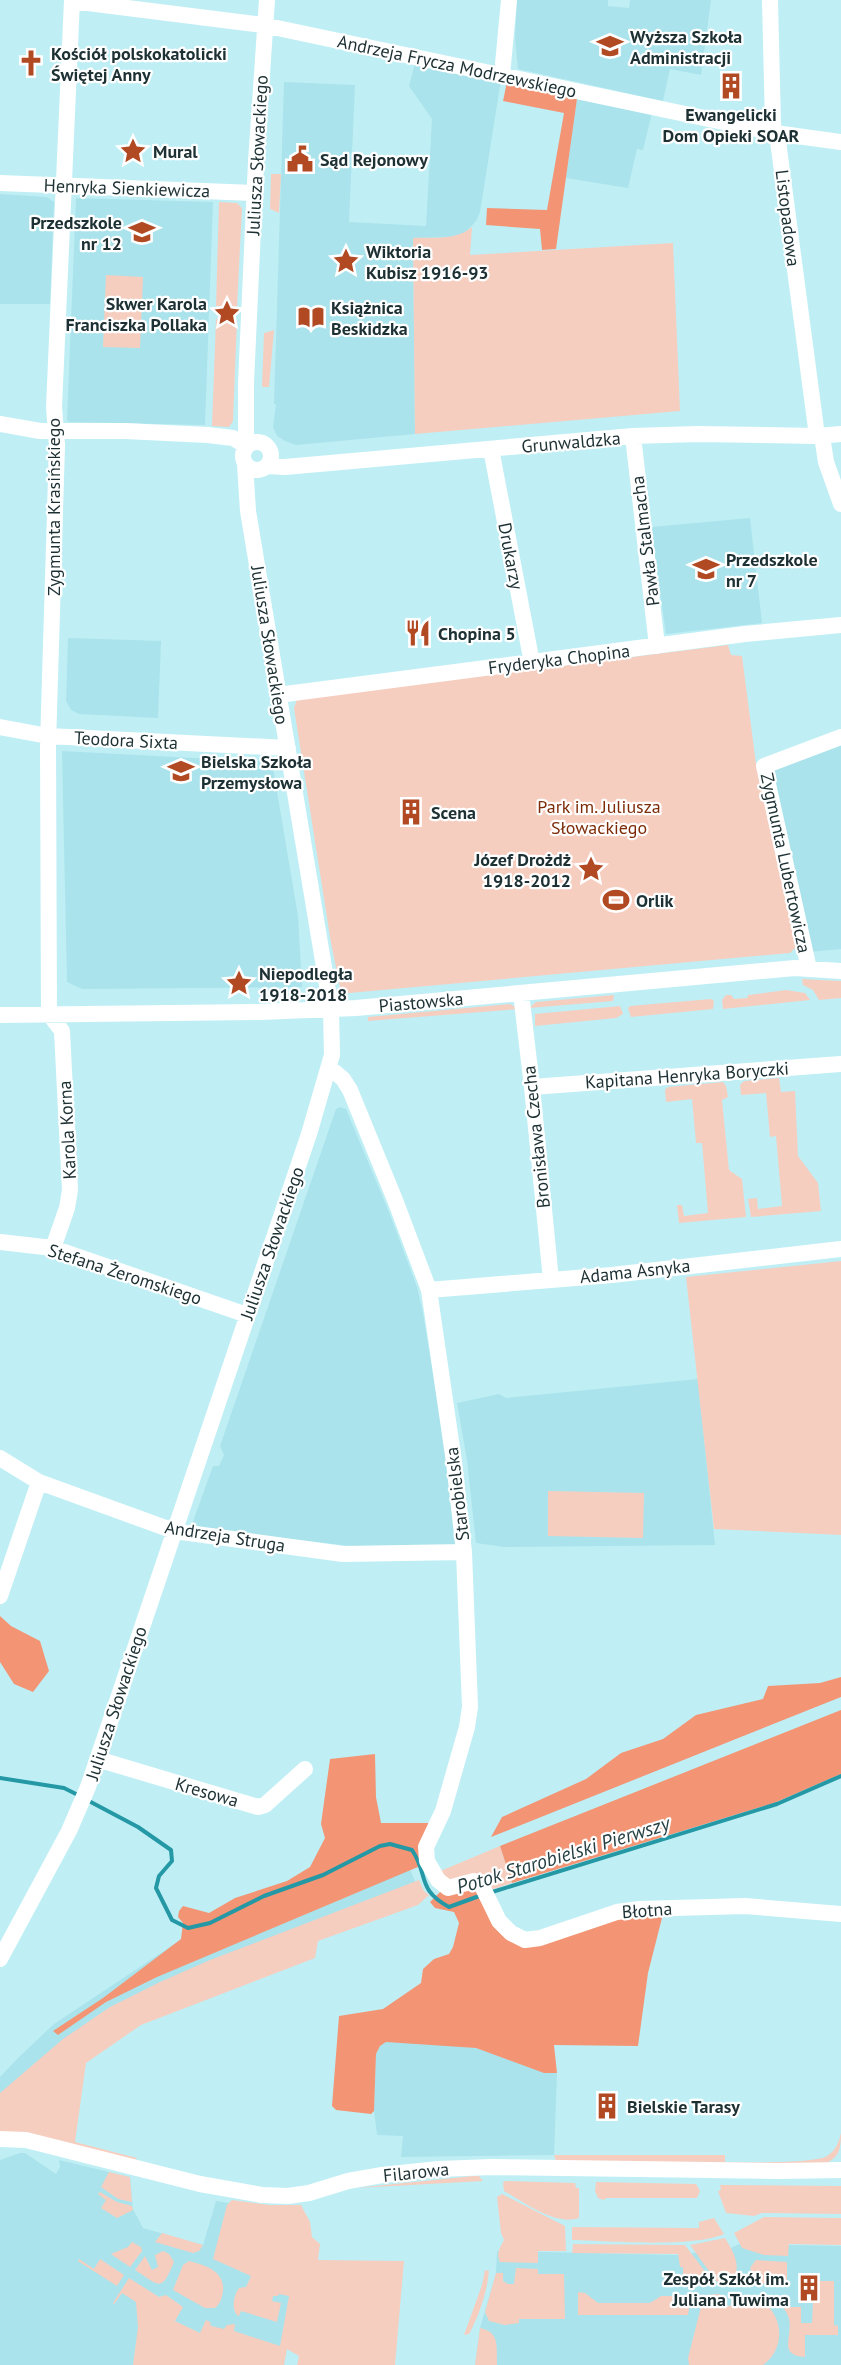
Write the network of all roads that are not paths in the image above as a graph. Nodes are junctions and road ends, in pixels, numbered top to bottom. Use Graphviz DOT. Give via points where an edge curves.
graph roads {
  1 [pos="72,0"];
  2 [pos="267,0"];
  3 [pos="509,0"];
  4 [pos="770,0"];
  5 [pos="263,25"];
  6 [pos="502,75"];
  7 [pos="775,133"];
  8 [pos="841,142"];
  9 [pos="0,183"];
  10 [pos="65,186"];
  11 [pos="254,193"];
  12 [pos="245,417"];
  13 [pos="0,424"];
  14 [pos="56,432"];
  15 [pos="841,434"];
  16 [pos="633,436"];
  17 [pos="819,436"];
  18 [pos="224,437"];
  19 [pos="251,444"];
  20 [pos="491,449"];
  21 [pos="260,464"];
  22 [pos="841,504"];
  23 [pos="841,625"];
  24 [pos="657,646"];
  25 [pos="532,663"];
  26 [pos="278,695"];
  27 [pos="0,727"];
  28 [pos="48,736"];
  29 [pos="841,736"];
  30 [pos="289,755"];
  31 [pos="809,969"];
  32 [pos="841,971"];
  33 [pos="521,993"];
  34 [pos="331,1009"];
  35 [pos="49,1014"];
  36 [pos="0,1015"];
  37 [pos="841,1064"];
  38 [pos="330,1068"];
  39 [pos="532,1087"];
  40 [pos="0,1242"];
  41 [pos="53,1248"];
  42 [pos="841,1249"];
  43 [pos="551,1280"];
  44 [pos="429,1290"];
  45 [pos="247,1316"];
  46 [pos="0,1458"];
  47 [pos="39,1482"];
  48 [pos="174,1531"];
  49 [pos="464,1552"];
  50 [pos="0,1596"];
  51 [pos="97,1759"];
  52 [pos="305,1769"];
  53 [pos="487,1895"];
  54 [pos="841,1914"];
  55 [pos="0,1959"];
  56 [pos="0,2139"];
  57 [pos="841,2169"];
  1 -- 5 [label="street, Andrzeja Frycza Modrzewskiego"];
  1 -- 10 [label="street, Zygmunta Krasińskiego"];
  2 -- 5 [label="street, Juliusza Słowackiego"];
  3 -- 6 [label="street"];
  4 -- 7 [label="street, Listopadowa"];
  5 -- 6 [label="street, Andrzeja Frycza Modrzewskiego"];
  5 -- 11 [label="street, Juliusza Słowackiego"];
  6 -- 7 [label="street, Andrzeja Frycza Modrzewskiego"];
  7 -- 8 [label="street, Andrzeja Frycza Modrzewskiego"];
  7 -- 17 [label="street, Listopadowa"];
  9 -- 10 [label="street, Henryka Sienkiewicza"];
  10 -- 11 [label="street, Henryka Sienkiewicza"];
  10 -- 14 [label="street, Zygmunta Krasińskiego" via="56,327"];
  11 -- 12 [label="street, Juliusza Słowackiego"];
  12 -- 18 [label="street"];
  12 -- 19 [label="street, Juliusza Słowackiego" via="246,438"];
  13 -- 14 [label="street"];
  14 -- 18 [label="street" via="125,431"];
  14 -- 28 [label="street, Zygmunta Krasińskiego"];
  15 -- 17 [label="street, Grunwaldzka"];
  16 -- 17 [label="street, Grunwaldzka"];
  16 -- 20 [label="street, Grunwaldzka"];
  16 -- 24 [label="street, Pawła Stalmacha"];
  17 -- 22 [label="street, Listopadowa"];
  18 -- 19 [label="street"];
  19 -- 21 [label="street, Juliusza Słowackiego" via="242,455"];
  19 -- 21 [label="street" via="266,444"];
  20 -- 21 [label="street, Grunwaldzka" via="301,465"];
  20 -- 25 [label="street, Drukarzy"];
  21 -- 26 [label="street, Juliusza Słowackiego" via="246,491"];
  23 -- 24 [label="street, Fryderyka Chopina"];
  24 -- 25 [label="street, Fryderyka Chopina"];
  25 -- 26 [label="street, Fryderyka Chopina"];
  26 -- 30 [label="street, Juliusza Słowackiego"];
  27 -- 28 [label="street, Teodora Sixta"];
  28 -- 30 [label="street, Teodora Sixta"];
  28 -- 35 [label="street, Zygmunta Krasińskiego"];
  29 -- 31 [label="street, Zygmunta Lubertowicza" via="764,766"];
  30 -- 34 [label="street, Juliusza Słowackiego"];
  31 -- 32 [label="street, Piastowska"];
  31 -- 33 [label="street, Piastowska"];
  33 -- 34 [label="street, Piastowska"];
  33 -- 39 [label="street, Bronisława Czecha"];
  34 -- 35 [label="street, Piastowska"];
  34 -- 38 [label="street, Juliusza Słowackiego"];
  35 -- 36 [label="street, Piastowska"];
  35 -- 41 [label="street, Karola Korna" via="62,1031 70,1190"];
  37 -- 39 [label="street, Kapitana Henryka Boryczki"];
  38 -- 44 [label="street, Starobielska" via="350,1090"];
  38 -- 45 [label="street, Juliusza Słowackiego"];
  39 -- 43 [label="street, Bronisława Czecha"];
  40 -- 41 [label="street, Stefana Żeromskiego"];
  41 -- 45 [label="street, Stefana Żeromskiego"];
  42 -- 43 [label="street, Adama Asnyka"];
  43 -- 44 [label="street, Adama Asnyka"];
  44 -- 49 [label="street, Starobielska"];
  45 -- 48 [label="street, Juliusza Słowackiego"];
  46 -- 47 [label="street, Andrzeja Struga"];
  47 -- 48 [label="street, Andrzeja Struga"];
  47 -- 50 [label="street"];
  48 -- 49 [label="street, Andrzeja Struga" via="343,1554"];
  48 -- 51 [label="street, Juliusza Słowackiego"];
  49 -- 53 [label="street, Starobielska" via="470,1715 443,1811 428,1840 426,1855 442,1885 456,1887 478,1882"];
  51 -- 52 [label="street, Kresowa" via="258,1807"];
  51 -- 55 [label="street, Juliusza Słowackiego" via="79,1810"];
  53 -- 54 [label="street, Błotna" via="505,1929 525,1940 616,1912 639,1909 745,1906"];
  56 -- 57 [label="street, Filarowa" via="26,2140 224,2189 288,2196 348,2181 438,2169"];
}
